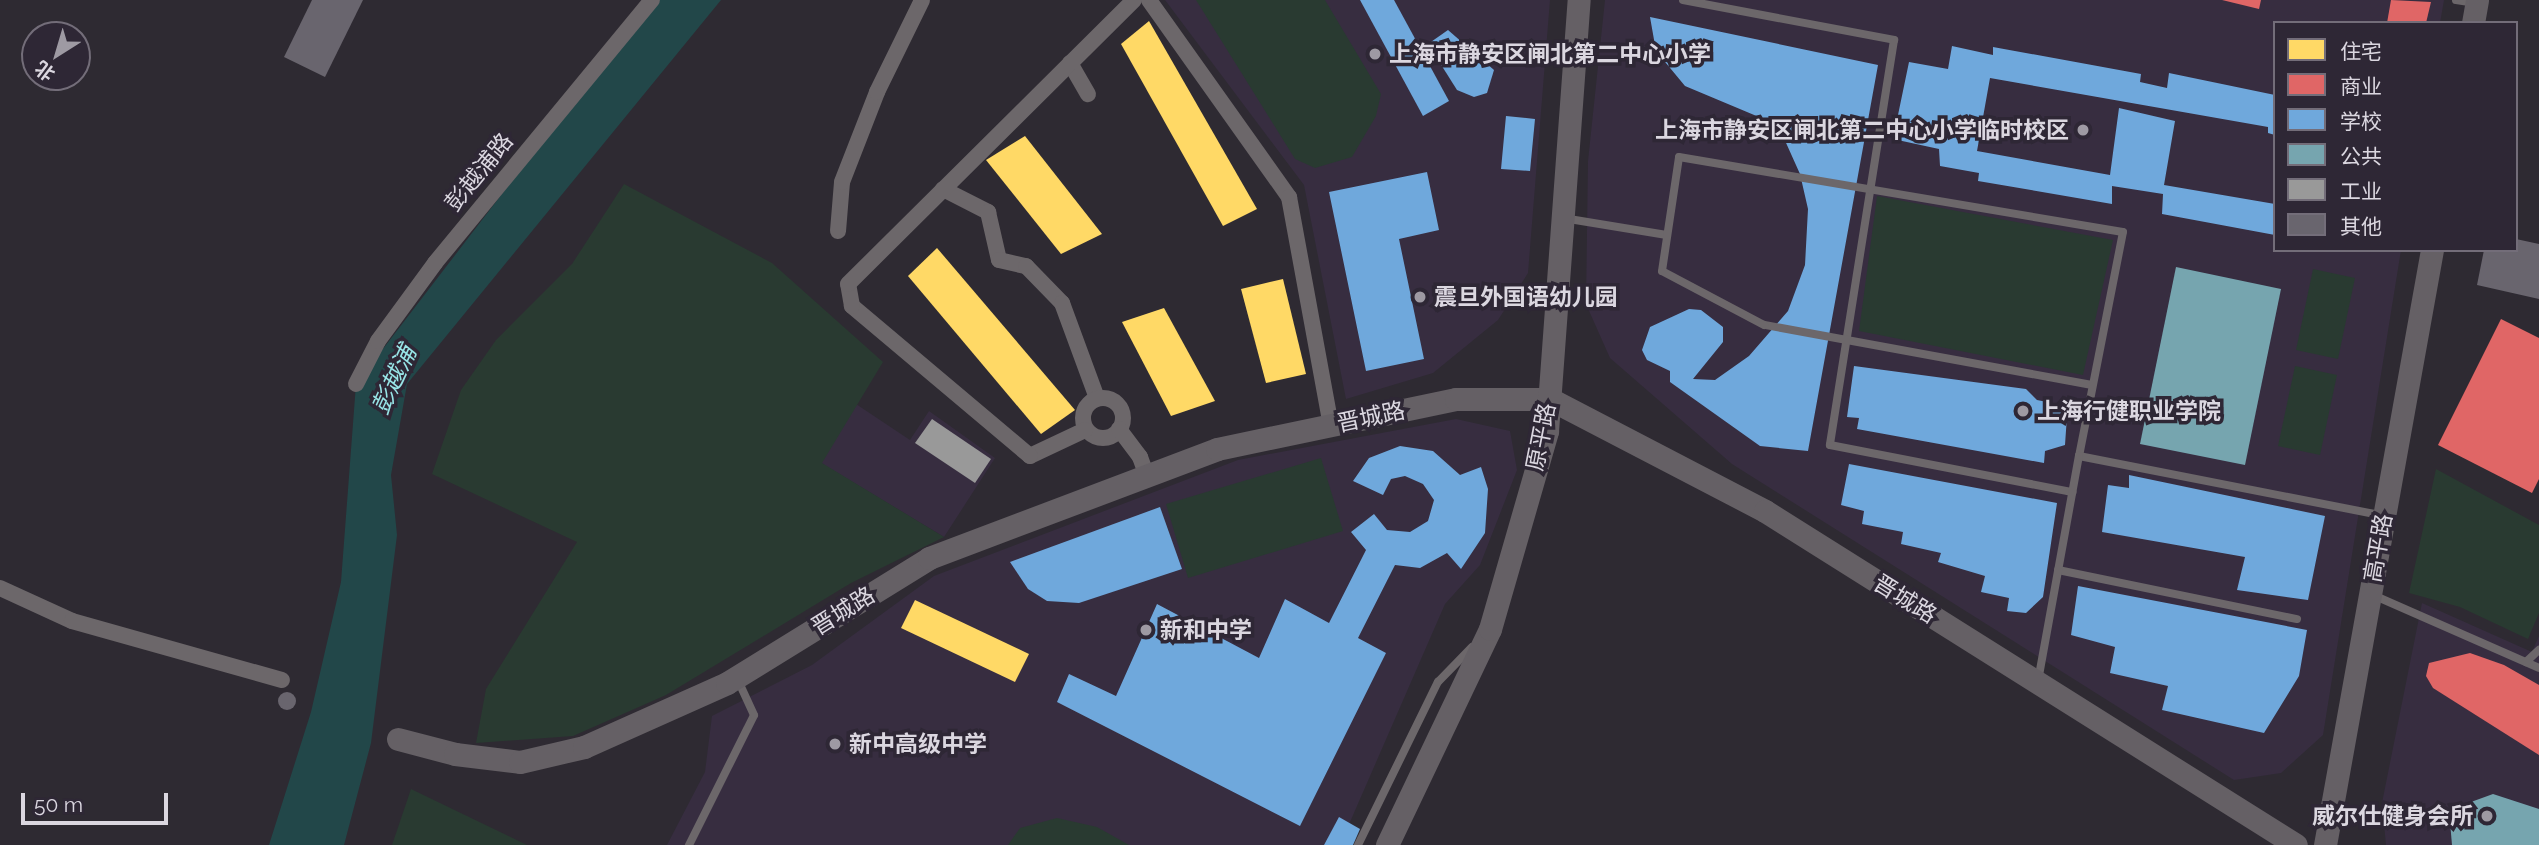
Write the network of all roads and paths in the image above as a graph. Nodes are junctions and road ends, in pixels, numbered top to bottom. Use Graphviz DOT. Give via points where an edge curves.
graph roads {
  1 [pos="652,0"];
  2 [pos="922,0"];
  3 [pos="1134,0"];
  4 [pos="1149,0"];
  5 [pos="1579,0"];
  6 [pos="1683,0"];
  7 [pos="1070,63"];
  8 [pos="1088,94"];
  9 [pos="1871,187"];
  10 [pos="943,189"];
  11 [pos="1563,218"];
  12 [pos="838,231"];
  13 [pos="1667,235"];
  14 [pos="2432,252"];
  15 [pos="1283,266"];
  16 [pos="1300,266"];
  17 [pos="1847,341"];
  18 [pos="356,384"];
  19 [pos="2091,386"];
  20 [pos="1097,398"];
  21 [pos="1550,399"];
  22 [pos="1331,425"];
  23 [pos="1119,429"];
  24 [pos="1085,430"];
  25 [pos="2078,456"];
  26 [pos="1147,476"];
  27 [pos="2072,492"];
  28 [pos="2384,516"];
  29 [pos="2058,570"];
  30 [pos="0,588"];
  31 [pos="2370,594"];
  32 [pos="2297,619"];
  33 [pos="1490,629"];
  34 [pos="2539,650"];
  35 [pos="2526,662"];
  36 [pos="2539,668"];
  37 [pos="736,677"];
  38 [pos="282,680"];
  39 [pos="2038,682"];
  40 [pos="398,739"];
  41 [pos="690,845"];
  42 [pos="1358,845"];
  43 [pos="1387,845"];
  44 [pos="2297,845"];
  45 [pos="2325,845"];
  1 -- 18 [label="street, 彭越浦路" via="435,263 378,341"];
  2 -- 12 [label="street" via="877,92 842,182"];
  3 -- 7 [label="street"];
  4 -- 16 [label="street" via="1289,197"];
  5 -- 11 [label="street, 原平路"];
  6 -- 9 [label="lane" via="1894,40"];
  7 -- 8 [label="street"];
  7 -- 10 [label="street"];
  9 -- 13 [label="lane" via="1679,157"];
  9 -- 17 [label="lane"];
  9 -- 19 [label="lane" via="2123,232"];
  10 -- 20 [label="street" via="988,212 999,260 1026,266 1062,303"];
  10 -- 24 [label="street" via="848,284 852,306 1030,456"];
  11 -- 13 [label="lane"];
  11 -- 21 [label="street, 原平路"];
  13 -- 17 [label="lane" via="1662,271 1764,325"];
  14 -- 28 [label="street, 高平路"];
  15 -- 16 [label="street"];
  16 -- 22 [label="street"];
  17 -- 19 [label="lane"];
  17 -- 27 [label="lane" via="1830,445"];
  19 -- 25 [label="lane"];
  20 -- 23 [label="street" via="1119,403"];
  20 -- 24 [label="street" via="1084,418"];
  21 -- 22 [label="street, 晋城路" via="1456,399"];
  21 -- 33 [label="street, 原平路" via="1547,431"];
  21 -- 39 [label="street, 晋城路" via="1765,511"];
  22 -- 26 [label="street, 晋城路" via="1217,449"];
  23 -- 24 [label="street" via="1114,437 1098,438"];
  23 -- 26 [label="street" via="1140,457"];
  25 -- 27 [label="lane"];
  25 -- 28 [label="lane"];
  26 -- 37 [label="street, 晋城路" via="929,558"];
  27 -- 29 [label="lane"];
  28 -- 31 [label="street, 高平路"];
  29 -- 32 [label="lane"];
  29 -- 39 [label="lane"];
  30 -- 38 [label="street" via="72,621"];
  31 -- 35 [label="lane"];
  31 -- 45 [label="street, 高平路"];
  33 -- 42 [label="lane" via="1438,682"];
  33 -- 43 [label="street, 原平路"];
  34 -- 35 [label="lane"];
  35 -- 36 [label="lane"];
  37 -- 40 [label="street, 晋城路" via="584,747 520,762 455,754"];
  37 -- 41 [label="lane" via="754,715"];
  39 -- 44 [label="street, 晋城路"];
}
